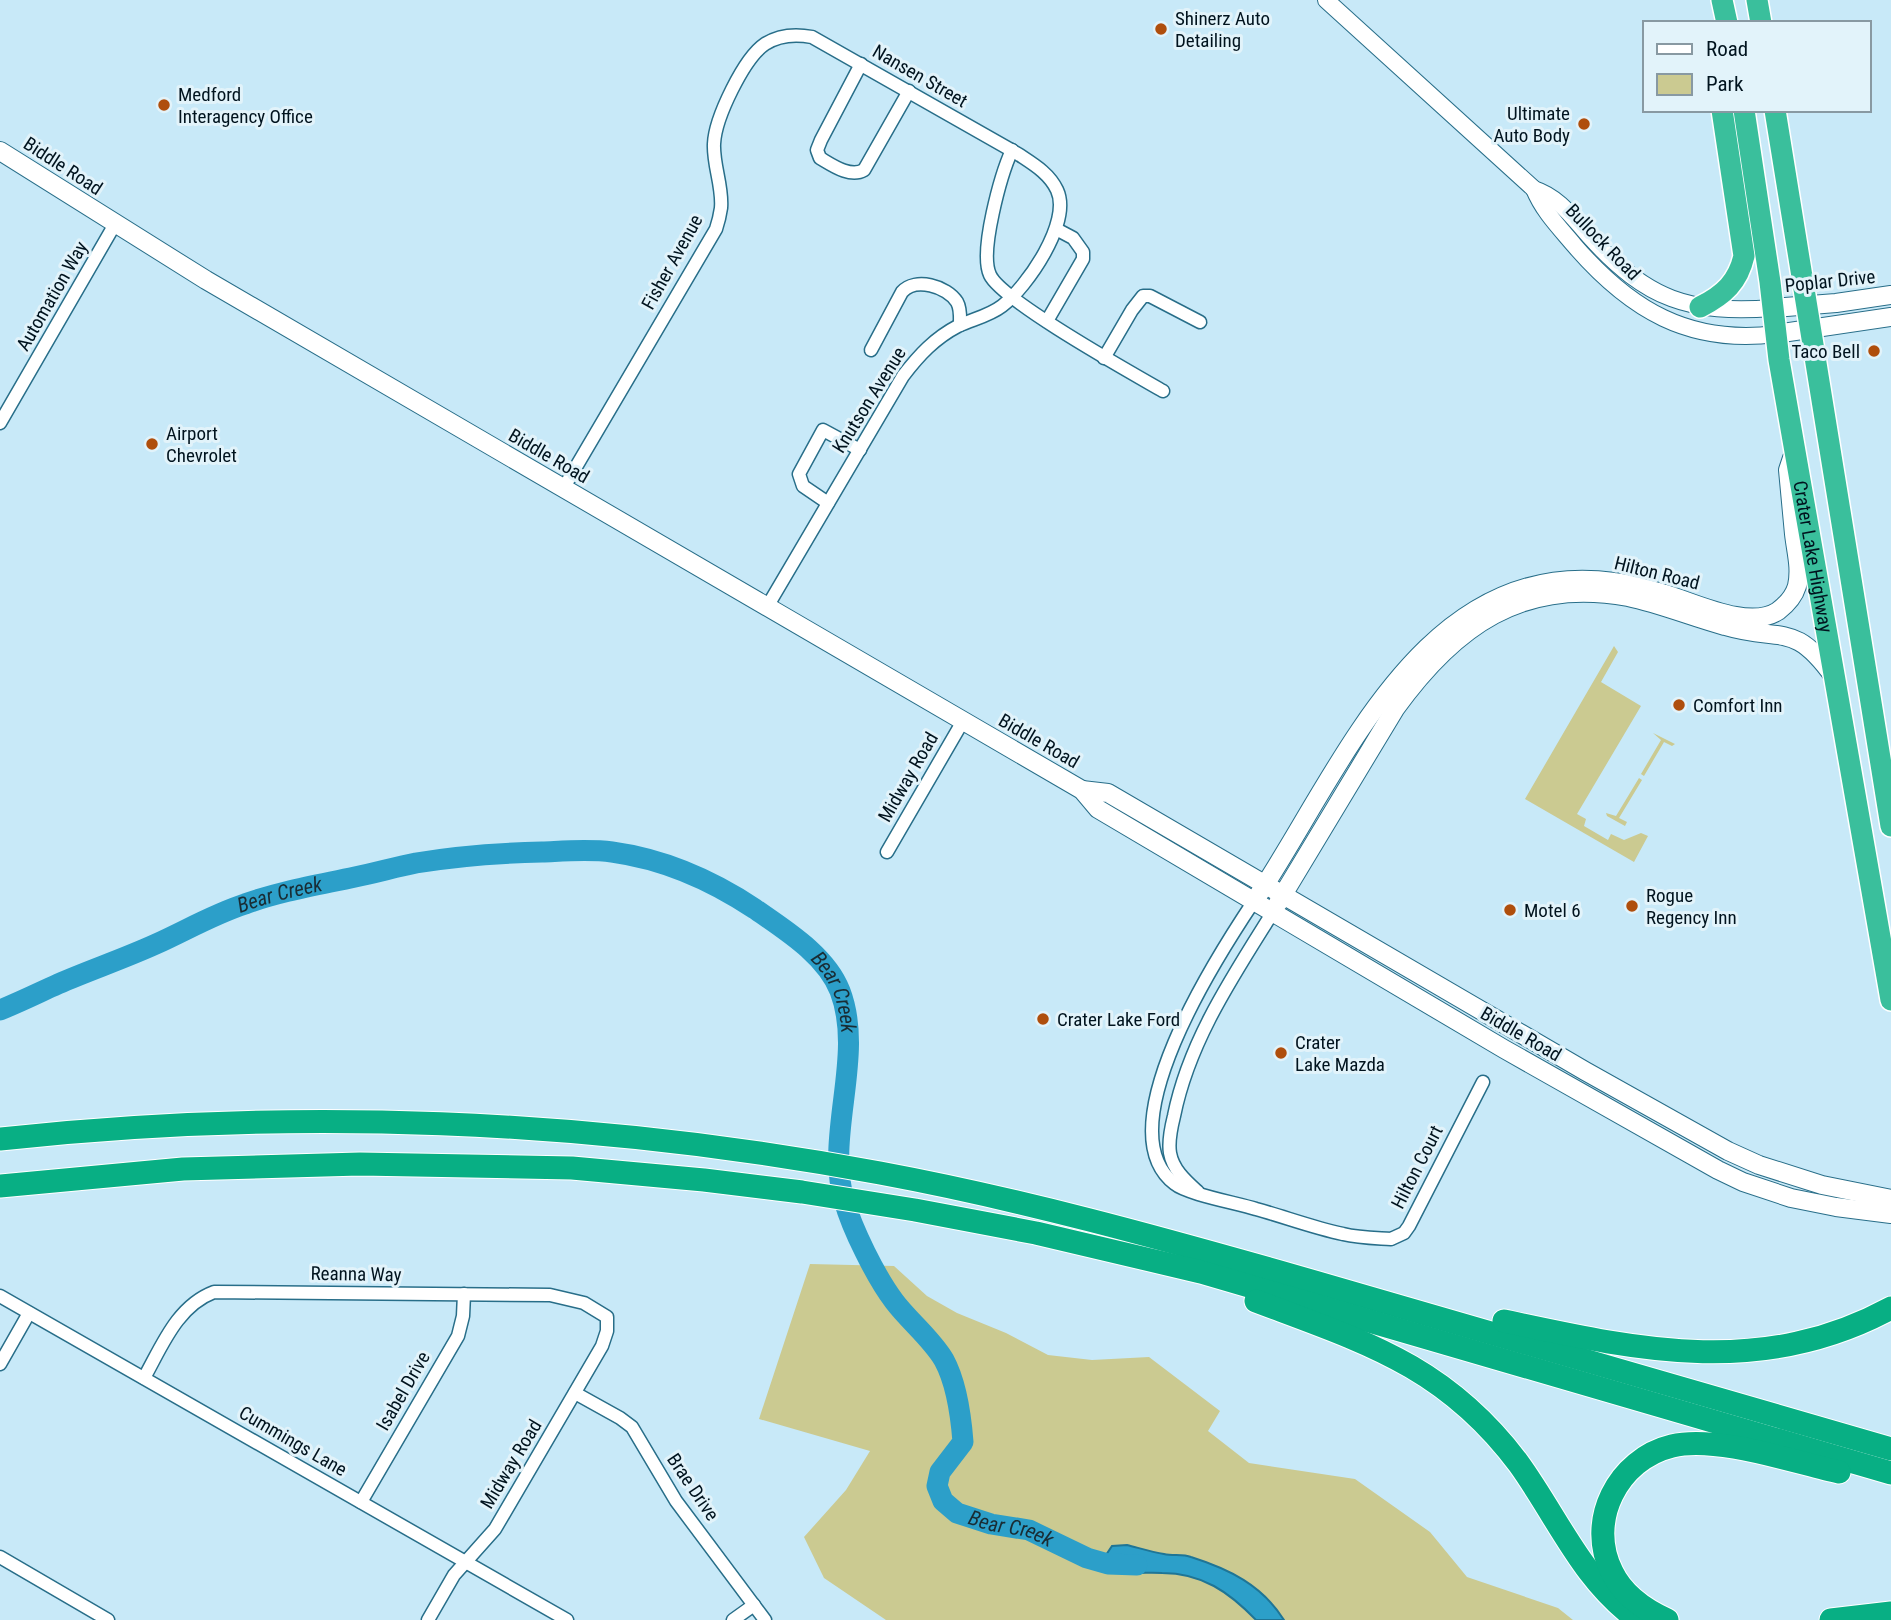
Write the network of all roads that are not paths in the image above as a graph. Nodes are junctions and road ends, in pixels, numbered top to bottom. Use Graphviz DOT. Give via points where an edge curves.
graph roads {
  1 [pos="1326,0"];
  2 [pos="1720,0"];
  3 [pos="1757,0"];
  4 [pos="1718,21"];
  5 [pos="1726,21"];
  6 [pos="1760,21"];
  7 [pos="766,43"];
  8 [pos="861,64"];
  9 [pos="909,92"];
  10 [pos="1722,112"];
  11 [pos="1744,112"];
  12 [pos="1775,112"];
  13 [pos="1012,150"];
  14 [pos="0,151"];
  15 [pos="1048,176"];
  16 [pos="1534,189"];
  17 [pos="115,224"];
  18 [pos="1056,229"];
  19 [pos="1891,295"];
  20 [pos="1012,298"];
  21 [pos="1807,306"];
  22 [pos="1700,307"];
  23 [pos="1773,308"];
  24 [pos="1891,317"];
  25 [pos="1047,321"];
  26 [pos="1199,322"];
  27 [pos="960,325"];
  28 [pos="1811,329"];
  29 [pos="1776,334"];
  30 [pos="871,349"];
  31 [pos="1104,358"];
  32 [pos="1163,391"];
  33 [pos="0,423"];
  34 [pos="1794,448"];
  35 [pos="860,450"];
  36 [pos="563,489"];
  37 [pos="828,503"];
  38 [pos="767,607"];
  39 [pos="1837,680"];
  40 [pos="963,721"];
  41 [pos="1082,790"];
  42 [pos="1889,798"];
  43 [pos="1891,826"];
  44 [pos="887,852"];
  45 [pos="1265,885"];
  46 [pos="1284,895"];
  47 [pos="1254,901"];
  48 [pos="1273,912"];
  49 [pos="1891,1000"];
  50 [pos="1483,1082"];
  51 [pos="0,1139"];
  52 [pos="0,1186"];
  53 [pos="1201,1194"];
  54 [pos="1891,1199"];
  55 [pos="1891,1214"];
  56 [pos="1201,1272"];
  57 [pos="464,1294"];
  58 [pos="0,1296"];
  59 [pos="1891,1308"];
  60 [pos="29,1313"];
  61 [pos="607,1317"];
  62 [pos="1442,1318"];
  63 [pos="0,1364"];
  64 [pos="144,1378"];
  65 [pos="575,1393"];
  66 [pos="1891,1449"];
  67 [pos="1891,1473"];
  68 [pos="1891,1480"];
  69 [pos="361,1502"];
  70 [pos="0,1557"];
  71 [pos="466,1562"];
  72 [pos="754,1605"];
  73 [pos="1891,1613"];
  74 [pos="108,1620"];
  75 [pos="428,1620"];
  76 [pos="567,1620"];
  77 [pos="733,1620"];
  78 [pos="765,1620"];
  79 [pos="1638,1620"];
  80 [pos="1667,1620"];
  81 [pos="1831,1620"];
  1 -- 16 [label="street, Bullock Road"];
  2 -- 4 [label="highway"];
  2 -- 5 [label="highway"];
  3 -- 6 [label="highway"];
  7 -- 8 [label="street, Nansen Street" via="788,36 812,37"];
  7 -- 36 [label="street, Fisher Avenue" via="752,57 716,125 721,208 716,229"];
  8 -- 9 [label="street, Nansen Street"];
  8 -- 9 [label="street" via="817,150 825,161 850,173 864,170"];
  9 -- 13 [label="street, Nansen Street"];
  10 -- 22 [label="highway" via="1744,256 1729,289"];
  11 -- 23 [label="highway, Crater Lake Highway"];
  12 -- 21 [label="highway, Crater Lake Highway"];
  13 -- 15 [label="street, Nansen Street"];
  13 -- 20 [label="street" via="996,195 988,263 990,276"];
  14 -- 17 [label="main road, Biddle Road"];
  15 -- 18 [label="street, Knutson Avenue" via="1059,195"];
  16 -- 22 [label="street, Bullock Road" via="1558,201 1605,254 1640,283 1673,300"];
  16 -- 29 [label="street, Bullock Road" via="1545,211 1586,259 1641,307 1697,331 1733,337"];
  17 -- 33 [label="street, Automation Way"];
  17 -- 36 [label="main road, Biddle Road"];
  18 -- 20 [label="street, Knutson Avenue"];
  18 -- 25 [label="street" via="1080,244 1083,259"];
  19 -- 21 [label="main road, Poplar Drive"];
  20 -- 25 [label="street"];
  20 -- 27 [label="street, Knutson Avenue" via="990,314"];
  21 -- 23 [label="main road, Poplar Drive"];
  21 -- 28 [label="highway, Crater Lake Highway"];
  22 -- 23 [label="street, Bullock Road"];
  23 -- 29 [label="highway, Crater Lake Highway"];
  24 -- 28 [label="main road"];
  25 -- 31 [label="street"];
  26 -- 31 [label="street" via="1143,296"];
  27 -- 30 [label="street" via="957,302 950,295 928,284 914,284 902,292"];
  27 -- 35 [label="street, Knutson Avenue" via="920,353"];
  28 -- 29 [label="main road"];
  28 -- 42 [label="highway, Crater Lake Highway"];
  29 -- 34 [label="highway, Crater Lake Highway"];
  31 -- 32 [label="street"];
  34 -- 39 [label="highway, Crater Lake Highway"];
  34 -- 45 [label="main road, Hilton Road" via="1788,470 1799,568 1796,589 1775,613 1743,618 1613,581 1539,584 1491,601 1433,641 1383,696"];
  35 -- 37 [label="street, Knutson Avenue"];
  35 -- 37 [label="street" via="823,430 799,474 803,486"];
  36 -- 38 [label="main road, Biddle Road"];
  37 -- 38 [label="street, Knutson Avenue"];
  38 -- 40 [label="main road, Biddle Road"];
  39 -- 46 [label="main road, Hilton Road" via="1814,651 1784,634 1734,629 1606,594 1550,595 1524,602 1472,627 1413,684"];
  39 -- 49 [label="highway, Crater Lake Highway"];
  40 -- 41 [label="main road, Biddle Road"];
  40 -- 44 [label="street, Midway Road"];
  41 -- 45 [label="main road, Biddle Road" via="1108,793"];
  41 -- 47 [label="main road, Biddle Road" via="1098,809"];
  42 -- 43 [label="highway, Crater Lake Highway"];
  45 -- 46 [label="main road, Biddle Road"];
  45 -- 47 [label="main road, Hilton Road"];
  46 -- 48 [label="main road, Hilton Road"];
  46 -- 54 [label="main road, Biddle Road" via="1728,1152 1822,1185"];
  47 -- 48 [label="main road, Biddle Road"];
  47 -- 53 [label="street, Hilton Court" via="1184,1018 1153,1113 1156,1162 1175,1185"];
  48 -- 53 [label="street, Hilton Court" via="1203,1030 1179,1091 1170,1153 1182,1177"];
  48 -- 55 [label="main road, Biddle Road" via="1718,1170 1791,1198"];
  50 -- 53 [label="street, Hilton Court" via="1409,1226 1397,1237 1343,1234"];
  51 -- 62 [label="highway" via="257,1122 441,1123 675,1143 914,1180 1122,1228"];
  52 -- 56 [label="highway" via="183,1169 360,1164 572,1168 704,1180 915,1210"];
  56 -- 67 [label="highway"];
  56 -- 79 [label="highway" via="1241,1296 1351,1336 1436,1380 1498,1438 1592,1578"];
  57 -- 61 [label="street, Reanna Way" via="562,1297"];
  57 -- 64 [label="street, Reanna Way" via="214,1292 200,1297 179,1318"];
  57 -- 69 [label="street, Isabel Drive" via="458,1336"];
  58 -- 60 [label="street, Cummings Lane"];
  59 -- 62 [label="highway" via="1804,1342 1712,1353 1615,1343 1466,1314"];
  60 -- 63 [label="street"];
  60 -- 64 [label="street, Cummings Lane"];
  61 -- 65 [label="street, Midway Road" via="602,1346"];
  62 -- 66 [label="highway"];
  64 -- 69 [label="street, Cummings Lane"];
  65 -- 71 [label="street, Midway Road" via="495,1530"];
  65 -- 72 [label="street, Brae Drive" via="632,1427 676,1501"];
  68 -- 80 [label="highway" via="1717,1444 1674,1446 1644,1457 1609,1499 1604,1546 1622,1587 1645,1609"];
  69 -- 71 [label="street, Cummings Lane"];
  70 -- 74 [label="street"];
  71 -- 75 [label="street, Midway Road"];
  71 -- 76 [label="street, Cummings Lane"];
  72 -- 77 [label="street"];
  72 -- 78 [label="street, Brae Drive"];
  73 -- 81 [label="highway"];
}
